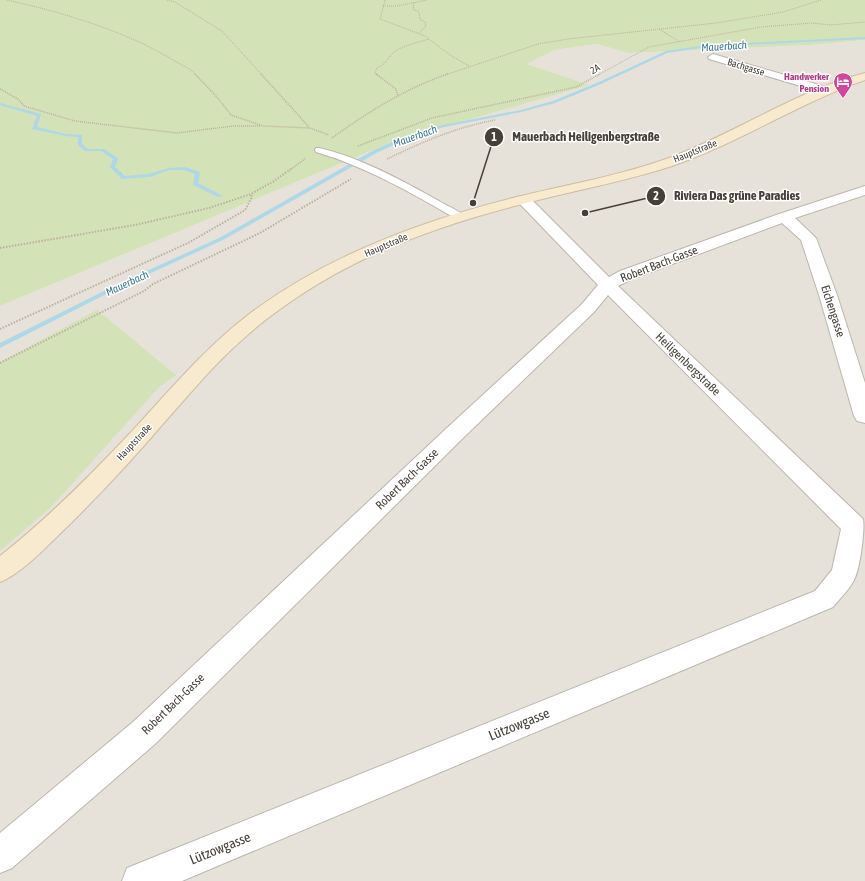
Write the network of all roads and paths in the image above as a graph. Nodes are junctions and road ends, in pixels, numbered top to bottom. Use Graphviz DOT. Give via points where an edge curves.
graph roads {
  1 [pos="7,0"];
  2 [pos="167,0"];
  3 [pos="385,0"];
  4 [pos="428,0"];
  5 [pos="821,0"];
  6 [pos="414,3"];
  7 [pos="383,6"];
  8 [pos="865,22"];
  9 [pos="658,29"];
  10 [pos="419,33"];
  11 [pos="422,35"];
  12 [pos="429,39"];
  13 [pos="420,42"];
  14 [pos="680,42"];
  15 [pos="713,57"];
  16 [pos="469,66"];
  17 [pos="865,76"];
  18 [pos="0,89"];
  19 [pos="825,90"];
  20 [pos="398,96"];
  21 [pos="495,120"];
  22 [pos="263,126"];
  23 [pos="310,128"];
  24 [pos="333,137"];
  25 [pos="319,150"];
  26 [pos="335,154"];
  27 [pos="370,168"];
  28 [pos="865,190"];
  29 [pos="251,194"];
  30 [pos="524,200"];
  31 [pos="460,217"];
  32 [pos="784,217"];
  33 [pos="0,248"];
  34 [pos="607,285"];
  35 [pos="0,329"];
  36 [pos="0,363"];
  37 [pos="865,416"];
  38 [pos="860,522"];
  39 [pos="0,571"];
  40 [pos="0,856"];
  41 [pos="140,881"];
  1 -- 22 [label="path" via="47,9 140,42 191,70 231,115"];
  2 -- 23 [label="path" via="175,2 222,31"];
  3 -- 7 [label="path"];
  4 -- 6 [label="path"];
  5 -- 9 [label="path" via="783,12"];
  6 -- 7 [label="path"];
  6 -- 10 [label="path" via="413,8 419,12 426,26"];
  7 -- 10 [label="path" via="380,19"];
  8 -- 14 [label="path, 2A" via="761,27"];
  9 -- 14 [label="path"];
  9 -- 16 [label="path" via="538,44"];
  10 -- 11 [label="path"];
  11 -- 12 [label="path"];
  11 -- 13 [label="path"];
  12 -- 13 [label="path"];
  12 -- 16 [label="path" via="450,56"];
  13 -- 20 [label="path" via="393,54 387,63 377,68 376,73 396,90"];
  14 -- 26 [label="path, 2A" via="649,47 576,87 432,118"];
  15 -- 19 [label="street, Bachgasse"];
  16 -- 20 [label="path"];
  17 -- 19 [label="main road, Hauptstraße"];
  18 -- 22 [label="path" via="18,99 24,106 75,121 177,134 233,126"];
  19 -- 30 [label="main road, Hauptstraße" via="672,161"];
  20 -- 24 [label="path" via="368,112"];
  21 -- 27 [label="path" via="480,122 419,143"];
  22 -- 23 [label="path"];
  23 -- 24 [label="path"];
  24 -- 25 [label="path"];
  25 -- 26 [label="lane"];
  25 -- 29 [label="path" via="274,182"];
  26 -- 27 [label="lane"];
  27 -- 31 [label="lane"];
  27 -- 36 [label="path" via="260,233 153,284 144,291"];
  28 -- 32 [label="street, Robert Bach-Gasse"];
  29 -- 33 [label="path" via="209,208 135,226"];
  29 -- 35 [label="path" via="245,210 190,242"];
  30 -- 31 [label="main road, Hauptstraße"];
  30 -- 34 [label="street, Heiligenbergstraße"];
  31 -- 39 [label="main road, Hauptstraße" via="406,236 344,263 293,292 251,322 201,369 86,495"];
  32 -- 34 [label="street, Robert Bach-Gasse" via="626,275"];
  32 -- 37 [label="street, Eichengasse" via="808,238"];
  34 -- 38 [label="street, Heiligenbergstraße"];
  34 -- 40 [label="street, Robert Bach-Gasse" via="588,308 144,733"];
  38 -- 41 [label="street, Lützowgasse" via="844,574 824,599"];
}
